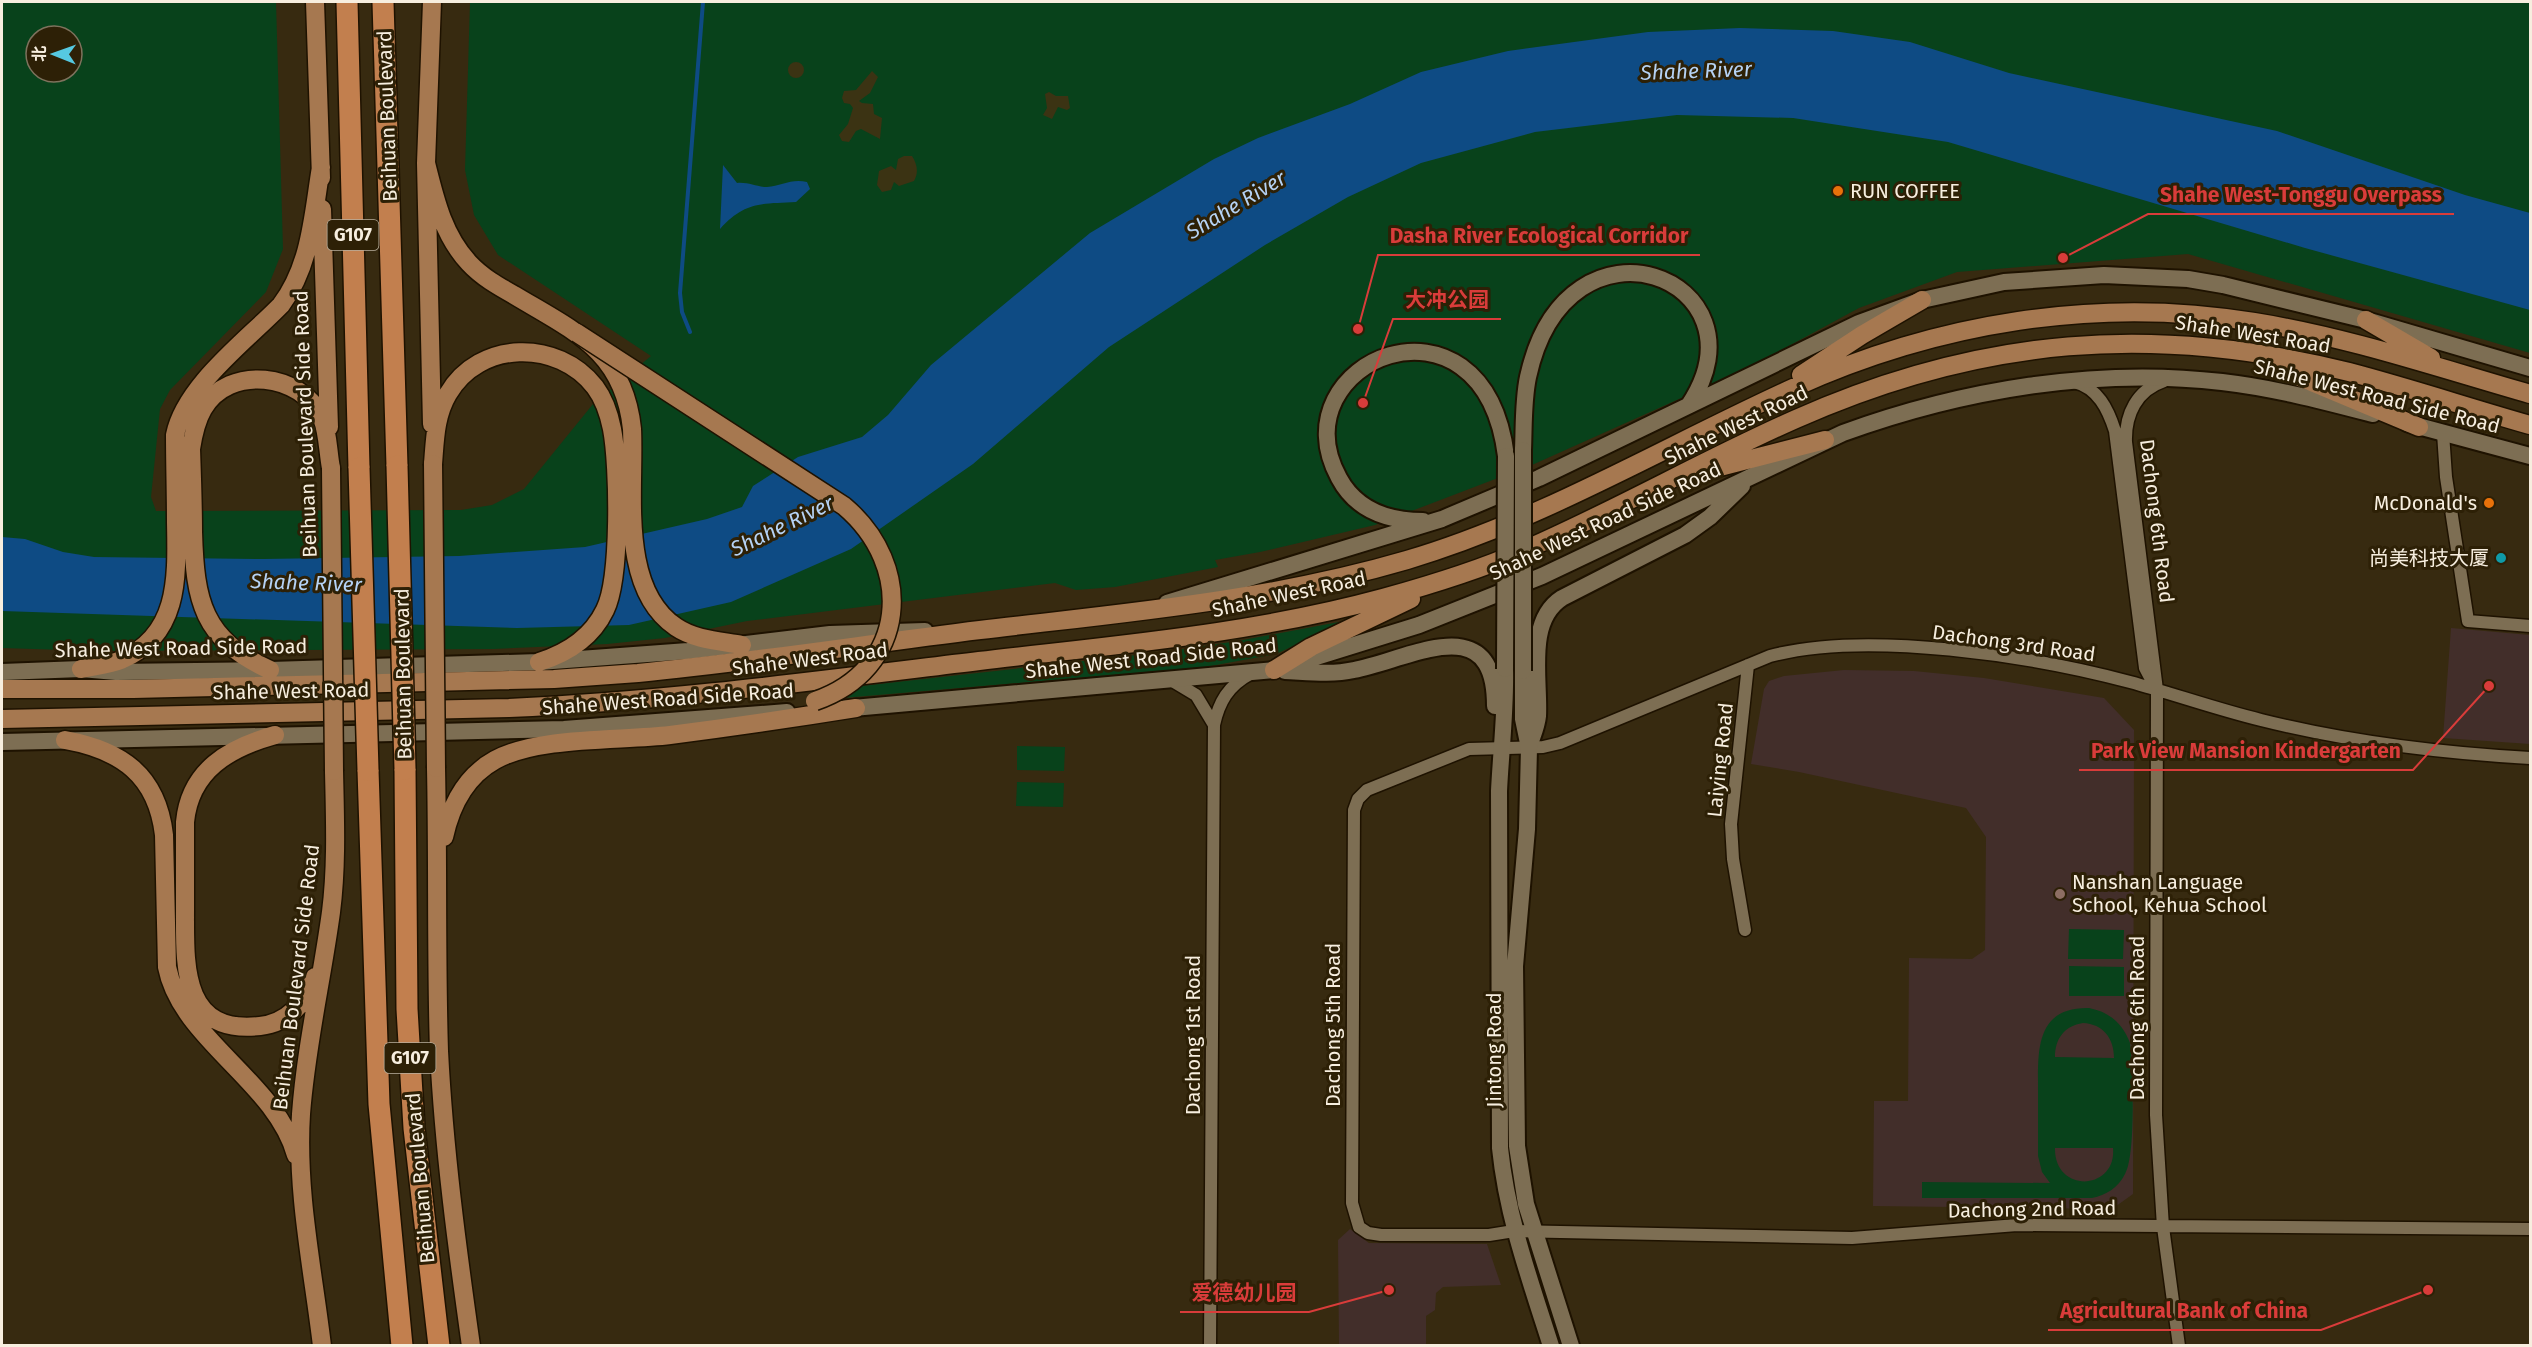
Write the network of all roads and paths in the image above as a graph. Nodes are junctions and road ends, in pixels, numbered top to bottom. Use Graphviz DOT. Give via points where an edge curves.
graph roads {
  1 [pos="315,2"];
  2 [pos="347,2"];
  3 [pos="383,2"];
  4 [pos="432,2"];
  5 [pos="426,163"];
  6 [pos="321,167"];
  7 [pos="1923,300"];
  8 [pos="2366,320"];
  9 [pos="577,333"];
  10 [pos="2230,349"];
  11 [pos="2530,368"];
  12 [pos="2453,372"];
  13 [pos="2172,379"];
  14 [pos="2072,382"];
  15 [pos="2530,394"];
  16 [pos="1689,405"];
  17 [pos="1755,406"];
  18 [pos="2530,425"];
  19 [pos="2418,427"];
  20 [pos="2443,433"];
  21 [pos="1825,441"];
  22 [pos="183,448"];
  23 [pos="2530,456"];
  24 [pos="433,464"];
  25 [pos="331,468"];
  26 [pos="1752,477"];
  27 [pos="1678,478"];
  28 [pos="1442,519"];
  29 [pos="1453,576"];
  30 [pos="1140,612"];
  31 [pos="2530,626"];
  32 [pos="971,632"];
  33 [pos="742,645"];
  34 [pos="539,662"];
  35 [pos="1748,665"];
  36 [pos="81,669"];
  37 [pos="270,670"];
  38 [pos="1274,670"];
  39 [pos="2,672"];
  40 [pos="1254,672"];
  41 [pos="1166,679"];
  42 [pos="2,689"];
  43 [pos="2157,690"];
  44 [pos="856,708"];
  45 [pos="750,714"];
  46 [pos="2,719"];
  47 [pos="1214,725"];
  48 [pos="275,735"];
  49 [pos="64,740"];
  50 [pos="2,742"];
  51 [pos="1501,748"];
  52 [pos="1528,748"];
  53 [pos="2530,758"];
  54 [pos="439,868"];
  55 [pos="1745,930"];
  56 [pos="324,953"];
  57 [pos="176,965"];
  58 [pos="302,1176"];
  59 [pos="2163,1227"];
  60 [pos="2530,1230"];
  61 [pos="1514,1231"];
  62 [pos="1535,1231"];
  63 [pos="322,1346"];
  64 [pos="402,1346"];
  65 [pos="439,1346"];
  66 [pos="471,1346"];
  67 [pos="1210,1346"];
  68 [pos="1551,1346"];
  69 [pos="1571,1346"];
  70 [pos="2179,1346"];
  1 -- 6 [label="main road, Beihuan Boulevard Side Road"];
  2 -- 64 [label="highway, Beihuan Boulevard / G107, bridge" via="379,1104"];
  3 -- 65 [label="highway, Beihuan Boulevard / G107, bridge" via="405,769 407,1009 413,1116"];
  4 -- 5 [label="main road"];
  5 -- 9 [label="main road" via="438,211 468,262 490,281"];
  5 -- 24 [label="main road"];
  6 -- 22 [label="main road" via="306,256 297,281 281,305 192,394 178,422"];
  6 -- 25 [label="main road, Beihuan Boulevard Side Road"];
  7 -- 8 [label="main road" via="2038,278 2136,274 2223,285"];
  7 -- 16 [label="main road" via="1859,323"];
  7 -- 17 [label="main road" via="1862,334"];
  8 -- 11 [label="main road"];
  8 -- 12 [label="main road"];
  9 -- 33 [label="main road, bridge" via="610,364 630,411 635,550 641,581 665,618 690,634"];
  9 -- 45 [label="main road, bridge" via="844,506 880,548 889,570 892,597 880,647 866,668 847,686 815,701"];
  10 -- 18 [label="main road, Shahe West Road" via="2353,373"];
  10 -- 19 [label="main road"];
  10 -- 27 [label="main road, Shahe West Road" via="2164,343 2098,344 2012,352 1952,363 1888,382 1792,420"];
  12 -- 15 [label="main road, Shahe West Road"];
  12 -- 17 [label="main road, Shahe West Road" via="2256,322 2180,313 2086,315 1985,326 1906,344 1832,371"];
  13 -- 14 [label="main road, Shahe West Road Side Road"];
  13 -- 19 [label="main road, Shahe West Road Side Road" via="2219,381 2284,392"];
  13 -- 43 [label="street, Dachong 6th Road" via="2140,395 2126,428"];
  14 -- 21 [label="main road, Shahe West Road Side Road" via="1947,402 1889,417"];
  14 -- 43 [label="street, Dachong 6th Road" via="2098,396 2115,431 2145,668"];
  16 -- 28 [label="main road" via="1539,478"];
  16 -- 52 [label="main road, bridge" via="1700,387 1707,359 1706,332 1697,308 1679,289 1659,277 1630,272 1609,275 1572,295 1561,307 1546,331 1528,376 1523,671 1523,719"];
  17 -- 30 [label="main road, Shahe West Road" via="1532,513 1413,558 1284,591"];
  19 -- 20 [label="main road, Shahe West Road Side Road"];
  20 -- 23 [label="main road, Shahe West Road Side Road"];
  20 -- 31 [label="street" via="2468,621"];
  21 -- 26 [label="main road, Shahe West Road Side Road"];
  21 -- 27 [label="main road"];
  22 -- 25 [label="main road" via="212,398 238,383 266,379 291,386 313,404 323,419"];
  22 -- 36 [label="main road" via="174,596 160,627 144,646 123,659"];
  22 -- 37 [label="main road" via="197,591 211,623 240,654"];
  24 -- 34 [label="main road" via="436,427 448,393 468,370 495,355 524,351 551,356 575,368 602,399 612,427 615,454 613,591 587,635 565,652"];
  24 -- 54 [label="main road, bridge"];
  25 -- 56 [label="main road, Beihuan Boulevard Side Road, bridge" via="334,872"];
  26 -- 38 [label="main road, Shahe West Road Side Road" via="1552,571 1456,611"];
  26 -- 52 [label="main road" via="1685,535 1549,607 1541,626 1538,717"];
  27 -- 29 [label="main road, Shahe West Road" via="1516,554"];
  28 -- 30 [label="main road" via="1253,574"];
  28 -- 51 [label="main road, bridge" via="1407,521 1370,511 1343,486 1329,452 1330,415 1337,398 1352,377 1372,361 1397,352 1423,352 1448,359 1464,369 1482,386 1499,424 1506,456 1506,718"];
  29 -- 38 [label="main road" via="1311,646"];
  29 -- 46 [label="main road, Shahe West Road" via="1326,612 1221,632 702,694 509,708"];
  30 -- 32 [label="main road, Shahe West Road"];
  32 -- 33 [label="main road, Shahe West Road Side Road" via="874,631"];
  32 -- 42 [label="main road, Shahe West Road" via="696,668 554,679"];
  33 -- 34 [label="main road, Shahe West Road Side Road"];
  34 -- 37 [label="main road, Shahe West Road Side Road"];
  35 -- 43 [label="street, Dachong 3rd Road" via="1808,648 1893,647 2040,664"];
  35 -- 52 [label="street, Dachong 3rd Road" via="1568,741"];
  35 -- 55 [label="street, Laiying Road" via="1731,824"];
  36 -- 37 [label="main road, Shahe West Road Side Road"];
  36 -- 39 [label="main road, Shahe West Road Side Road"];
  38 -- 40 [label="main road, Shahe West Road Side Road"];
  38 -- 51 [label="main road" via="1343,672 1443,646 1468,647 1486,660 1492,675 1494,716"];
  40 -- 41 [label="main road, Shahe West Road Side Road"];
  40 -- 47 [label="street, Dachong 1st Road" via="1237,681 1224,696"];
  41 -- 44 [label="main road, Shahe West Road Side Road"];
  41 -- 47 [label="street" via="1196,695"];
  43 -- 53 [label="street, Dachong 3rd Road" via="2231,713 2332,735"];
  43 -- 59 [label="street, Dachong 6th Road" via="2155,1072"];
  44 -- 45 [label="main road, Shahe West Road Side Road"];
  44 -- 54 [label="main road" via="670,735 515,751 480,769 456,799"];
  45 -- 48 [label="main road, Shahe West Road Side Road" via="564,729"];
  47 -- 67 [label="street, Dachong 1st Road"];
  48 -- 49 [label="main road, Shahe West Road Side Road"];
  48 -- 57 [label="main road" via="218,759 204,773 187,805"];
  49 -- 50 [label="main road, Shahe West Road Side Road"];
  49 -- 57 [label="main road" via="100,747 133,769 151,791 162,820"];
  51 -- 52 [label="street, Dachong 3rd Road"];
  51 -- 61 [label="main road, Jintong Road" via="1499,1131 1504,1186"];
  51 -- 61 [label="street, Dachong 5th Road" via="1468,749 1367,790 1355,804 1352,1203 1355,1221 1368,1233 1489,1235"];
  52 -- 62 [label="main road, Jintong Road" via="1527,829 1515,966 1515,1091 1519,1167"];
  54 -- 66 [label="main road" via="439,1049 444,1134"];
  56 -- 57 [label="main road" via="307,995 295,1010 280,1021 251,1027 219,1021 203,1010"];
  56 -- 58 [label="main road, Beihuan Boulevard Side Road" via="301,1116"];
  57 -- 58 [label="main road" via="170,981 182,1004 279,1118 292,1141"];
  58 -- 63 [label="main road, Beihuan Boulevard Side Road"];
  59 -- 60 [label="street, Dachong 2nd Road"];
  59 -- 62 [label="street, Dachong 2nd Road" via="1987,1226 1852,1238"];
  59 -- 70 [label="street, Dachong 6th Road"];
  61 -- 62 [label="street, Dachong 5th Road"];
  61 -- 68 [label="main road, Jintong Road"];
  62 -- 69 [label="main road, Jintong Road"];
}
